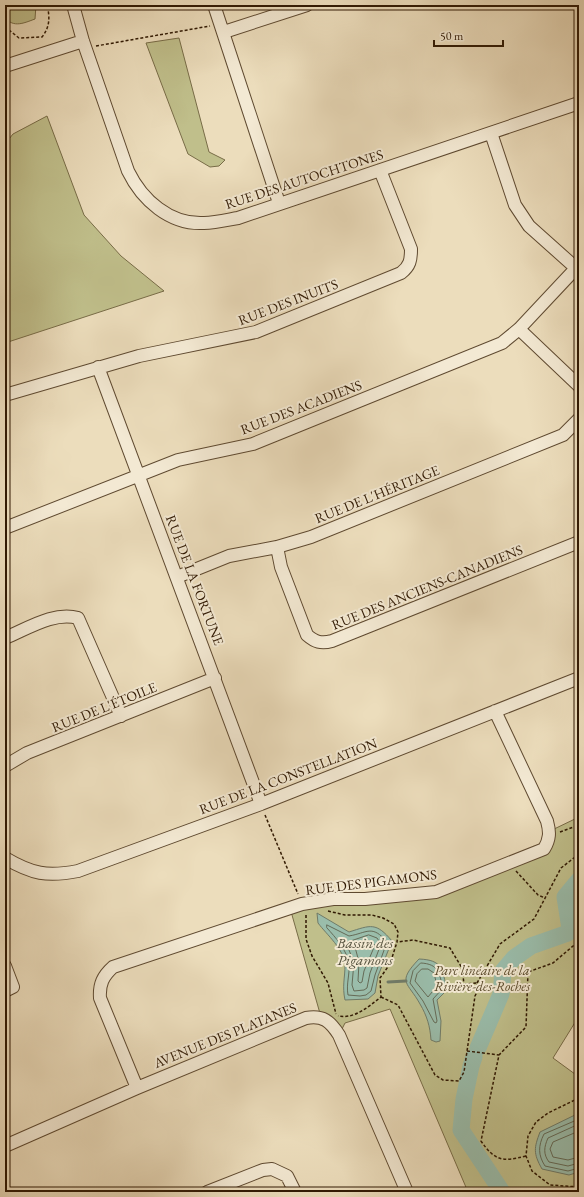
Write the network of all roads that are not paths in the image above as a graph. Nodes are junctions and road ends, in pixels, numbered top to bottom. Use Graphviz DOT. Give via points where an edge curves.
graph roads {
  1 [pos="73,5"];
  2 [pos="214,5"];
  3 [pos="307,5"];
  4 [pos="224,32"];
  5 [pos="83,41"];
  6 [pos="5,66"];
  7 [pos="579,103"];
  8 [pos="491,133"];
  9 [pos="380,170"];
  10 [pos="279,203"];
  11 [pos="578,266"];
  12 [pos="519,329"];
  13 [pos="98,367"];
  14 [pos="579,386"];
  15 [pos="5,395"];
  16 [pos="579,419"];
  17 [pos="139,474"];
  18 [pos="5,528"];
  19 [pos="579,542"];
  20 [pos="277,547"];
  21 [pos="177,577"];
  22 [pos="5,638"];
  23 [pos="215,678"];
  24 [pos="579,678"];
  25 [pos="495,711"];
  26 [pos="121,716"];
  27 [pos="5,766"];
  28 [pos="261,804"];
  29 [pos="5,858"];
  30 [pos="5,966"];
  31 [pos="5,991"];
  32 [pos="137,1088"];
  33 [pos="5,1146"];
  34 [pos="207,1192"];
  35 [pos="295,1192"];
  36 [pos="407,1192"];
  1 -- 5 [label="street, RUE DES AUTOCHTONES"];
  2 -- 4 [label="street"];
  3 -- 4 [label="street"];
  4 -- 10 [label="street"];
  5 -- 6 [label="street"];
  5 -- 10 [label="street, RUE DES AUTOCHTONES" via="128,171 136,187 150,202 164,213 181,220 204,223 238,218"];
  7 -- 8 [label="street, RUE DES AUTOCHTONES"];
  8 -- 9 [label="street, RUE DES AUTOCHTONES"];
  8 -- 11 [label="street" via="515,205 529,226"];
  9 -- 10 [label="street, RUE DES AUTOCHTONES"];
  9 -- 13 [label="street, RUE DES INUITS" via="412,249 408,267 401,273 256,332"];
  11 -- 12 [label="street, RUE DES ACADIENS"];
  12 -- 14 [label="street"];
  12 -- 17 [label="street, RUE DES ACADIENS" via="502,343 253,444 178,460"];
  13 -- 15 [label="street, RUE DES INUITS"];
  13 -- 17 [label="street, RUE DE LA FORTUNE"];
  16 -- 20 [label="street, RUE DE L'HÉRITAGE" via="564,435 311,537"];
  17 -- 18 [label="street, RUE DES ACADIENS"];
  17 -- 21 [label="street, RUE DE LA FORTUNE"];
  19 -- 20 [label="street, RUE DES ANCIENS-CANADIENS" via="332,642 323,643 314,641 307,635 281,567"];
  20 -- 21 [label="street, RUE DE L'HÉRITAGE" via="229,556"];
  21 -- 23 [label="street, RUE DE LA FORTUNE"];
  22 -- 26 [label="street" via="60,616 78,618"];
  23 -- 26 [label="street, RUE DE L'ÉTOILE"];
  23 -- 28 [label="street, RUE DE LA FORTUNE"];
  24 -- 25 [label="street, RUE DE LA CONSTELLATION"];
  25 -- 28 [label="street, RUE DE LA CONSTELLATION"];
  25 -- 32 [label="street, RUE DES PIGAMONS" via="547,821 550,835 544,849 436,892 364,899 333,899 302,904 113,967 104,976 100,998"];
  26 -- 27 [label="street, RUE DE L'ÉTOILE" via="27,753"];
  28 -- 29 [label="street, RUE DE LA CONSTELLATION" via="78,870 39,874"];
  30 -- 31 [label="street" via="13,987"];
  32 -- 33 [label="street, AVENUE DES PLATANES"];
  32 -- 36 [label="street, AVENUE DES PLATANES" via="306,1018 332,1018"];
  34 -- 35 [label="street" via="263,1170 272,1169 287,1176"];
}
